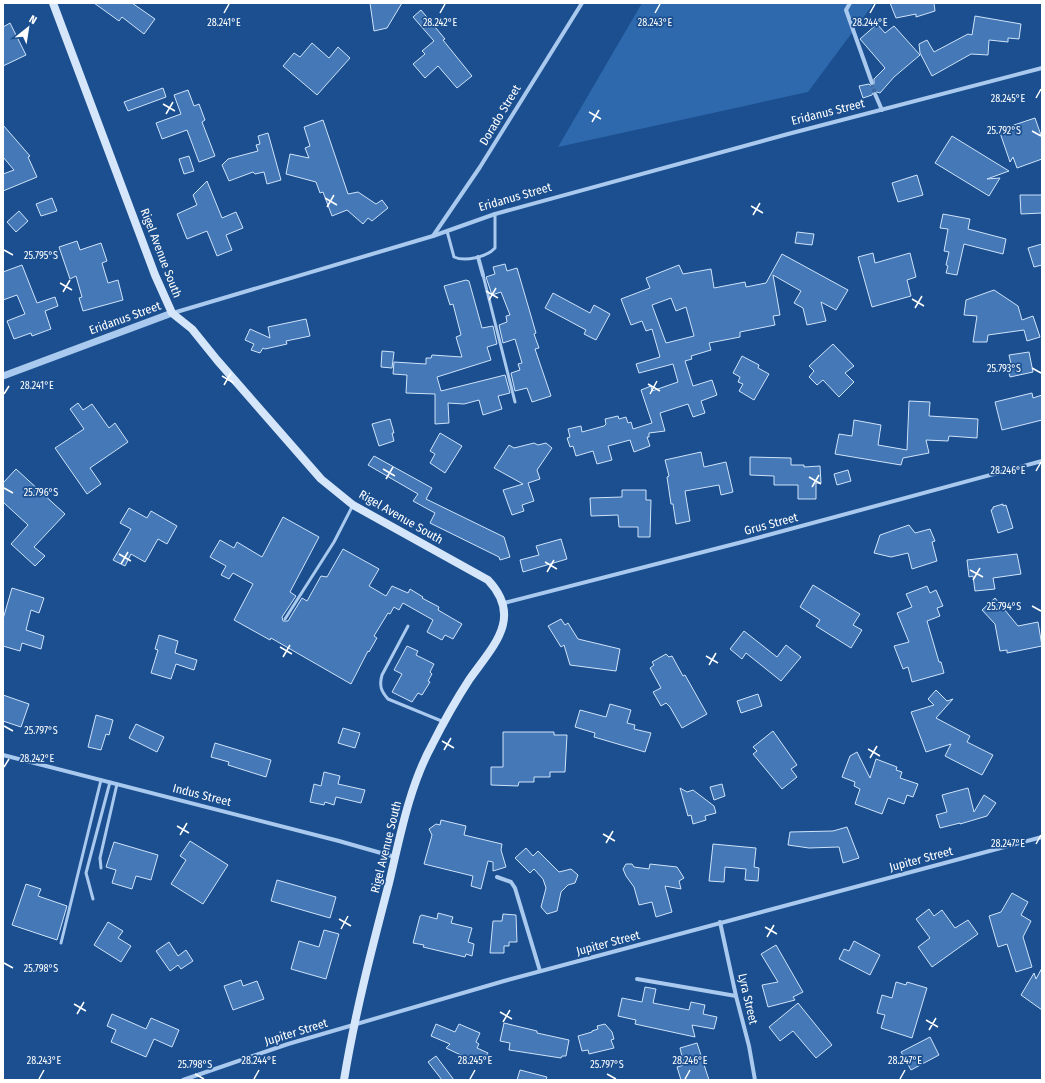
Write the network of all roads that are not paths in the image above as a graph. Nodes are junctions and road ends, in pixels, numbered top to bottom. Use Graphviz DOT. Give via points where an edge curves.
graph roads {
  1 [pos="53,3"];
  2 [pos="582,3"];
  3 [pos="850,3"];
  4 [pos="1042,68"];
  5 [pos="872,83"];
  6 [pos="875,94"];
  7 [pos="882,110"];
  8 [pos="495,214"];
  9 [pos="446,230"];
  10 [pos="433,236"];
  11 [pos="478,257"];
  12 [pos="483,276"];
  13 [pos="172,314"];
  14 [pos="3,376"];
  15 [pos="515,402"];
  16 [pos="1042,461"];
  17 [pos="353,505"];
  18 [pos="504,603"];
  19 [pos="285,619"];
  20 [pos="408,626"];
  21 [pos="445,722"];
  22 [pos="3,755"];
  23 [pos="101,780"];
  24 [pos="110,782"];
  25 [pos="117,784"];
  26 [pos="1042,837"];
  27 [pos="395,857"];
  28 [pos="101,868"];
  29 [pos="497,877"];
  30 [pos="93,899"];
  31 [pos="720,922"];
  32 [pos="61,943"];
  33 [pos="540,971"];
  34 [pos="637,979"];
  35 [pos="736,996"];
  36 [pos="353,1025"];
  37 [pos="183,1080"];
  38 [pos="344,1080"];
  39 [pos="755,1080"];
  1 -- 13 [label="main road, Rigel Avenue South"];
  2 -- 10 [label="street, Dorado Street" via="480,167"];
  3 -- 5 [label="street" via="846,10"];
  4 -- 7 [label="street, Eridanus Street"];
  6 -- 7 [label="street"];
  7 -- 8 [label="street, Eridanus Street"];
  8 -- 9 [label="street, Eridanus Street"];
  8 -- 11 [label="lane" via="495,248 492,252"];
  9 -- 10 [label="street, Eridanus Street"];
  9 -- 11 [label="lane" via="454,257 462,260"];
  10 -- 13 [label="street, Eridanus Street"];
  11 -- 12 [label="street"];
  12 -- 15 [label="lane"];
  13 -- 14 [label="street, Eridanus Street"];
  13 -- 17 [label="main road, Rigel Avenue South" via="192,329 321,479"];
  16 -- 18 [label="street, Grus Street"];
  17 -- 18 [label="main road, Rigel Avenue South" via="488,580 498,590"];
  17 -- 19 [label="lane" via="334,542"];
  18 -- 21 [label="main road, Rigel Avenue South" via="501,633"];
  20 -- 21 [label="lane" via="382,676 382,692 388,698"];
  21 -- 27 [label="main road, Rigel Avenue South" via="421,766"];
  22 -- 23 [label="street, Indus Street"];
  23 -- 24 [label="street, Indus Street"];
  23 -- 32 [label="lane"];
  24 -- 25 [label="street, Indus Street"];
  24 -- 30 [label="lane" via="86,873"];
  25 -- 27 [label="street, Indus Street"];
  25 -- 28 [label="lane" via="100,858"];
  26 -- 31 [label="street, Jupiter Street"];
  27 -- 36 [label="main road, Rigel Avenue South"];
  29 -- 33 [label="street" via="511,882 515,888"];
  31 -- 33 [label="street, Jupiter Street"];
  31 -- 35 [label="street, Lyra Street"];
  33 -- 36 [label="street, Jupiter Street"];
  34 -- 35 [label="street"];
  35 -- 39 [label="street, Lyra Street"];
  36 -- 37 [label="street, Jupiter Street"];
  36 -- 38 [label="main road, Rigel Avenue South"];
}
